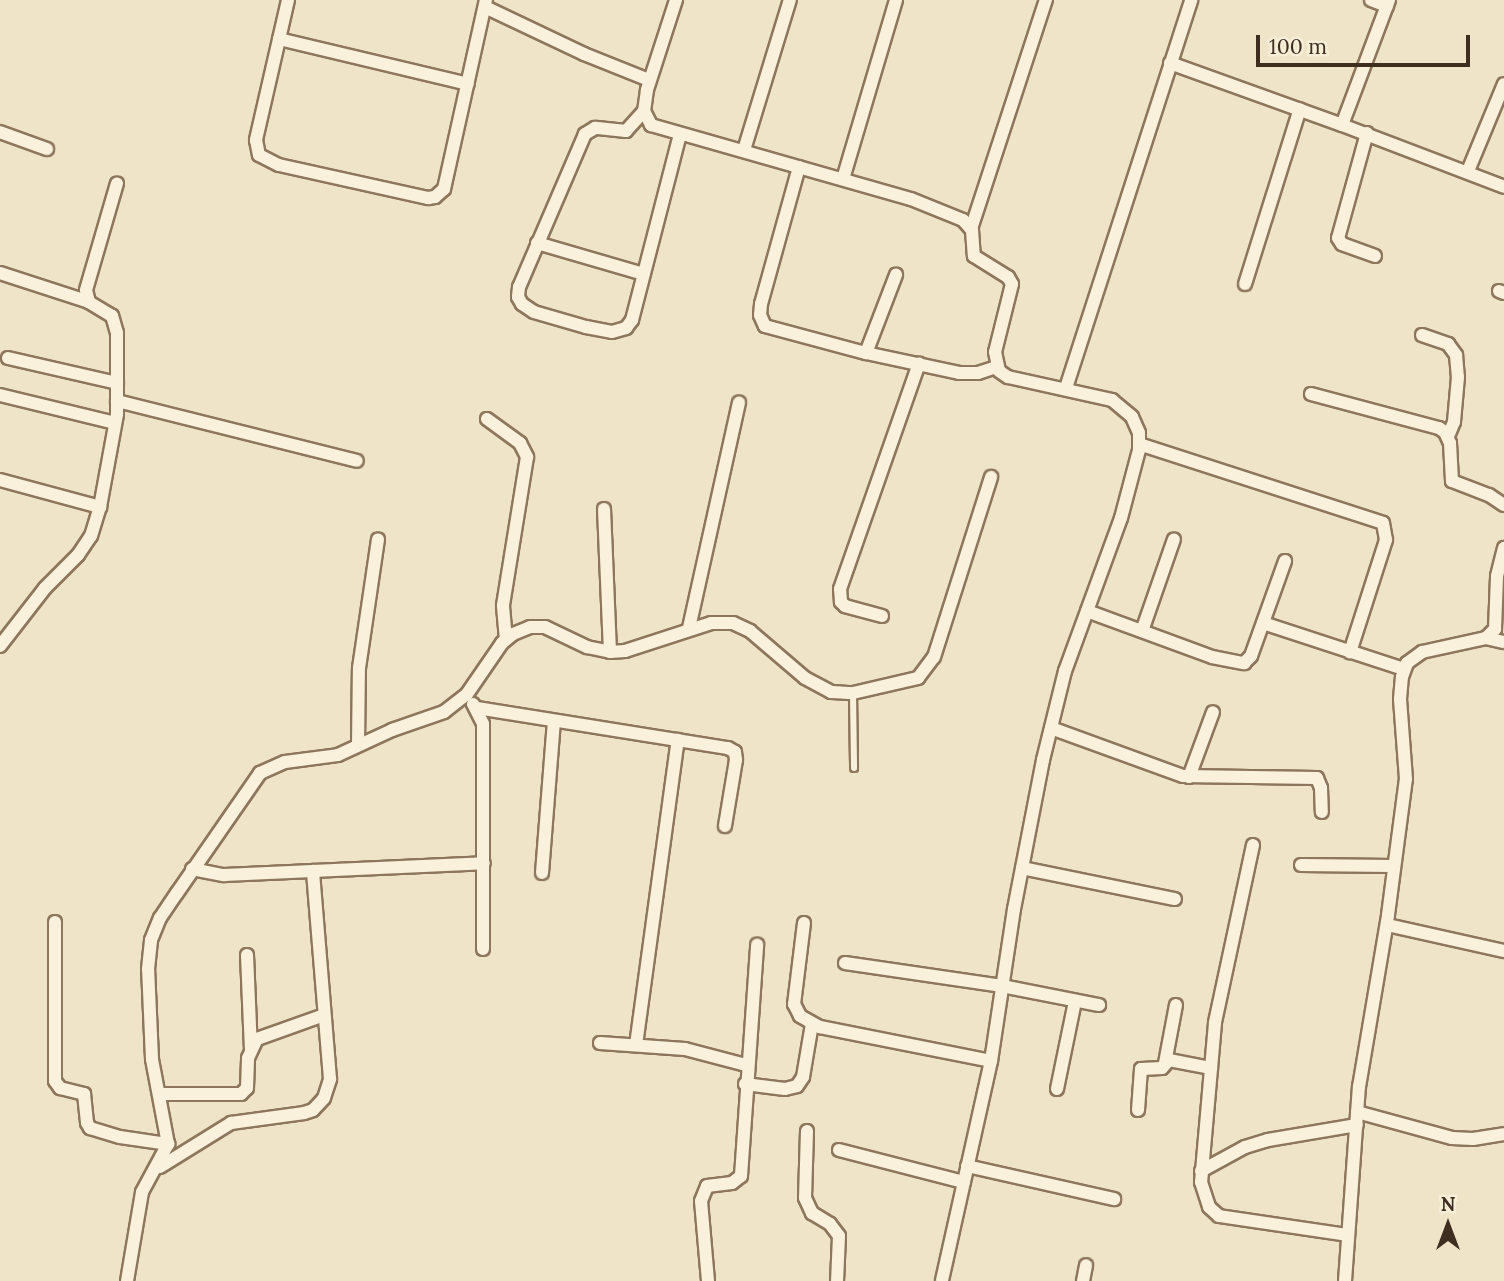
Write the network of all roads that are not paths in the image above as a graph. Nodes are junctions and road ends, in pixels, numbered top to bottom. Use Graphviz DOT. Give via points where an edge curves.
graph roads {
  1 [pos="288,0"];
  2 [pos="676,0"];
  3 [pos="790,0"];
  4 [pos="896,0"];
  5 [pos="1046,0"];
  6 [pos="1191,0"];
  7 [pos="1371,0"];
  8 [pos="486,3"];
  9 [pos="1388,3"];
  10 [pos="279,38"];
  11 [pos="1170,64"];
  12 [pos="649,80"];
  13 [pos="468,84"];
  14 [pos="1504,84"];
  15 [pos="1300,109"];
  16 [pos="644,111"];
  17 [pos="1342,125"];
  18 [pos="0,132"];
  19 [pos="1367,133"];
  20 [pos="680,135"];
  21 [pos="47,149"];
  22 [pos="744,150"];
  23 [pos="799,167"];
  24 [pos="1468,172"];
  25 [pos="843,179"];
  26 [pos="117,183"];
  27 [pos="1504,187"];
  28 [pos="971,229"];
  29 [pos="537,243"];
  30 [pos="1375,256"];
  31 [pos="0,273"];
  32 [pos="643,274"];
  33 [pos="896,275"];
  34 [pos="1245,284"];
  35 [pos="89,302"];
  36 [pos="1422,335"];
  37 [pos="866,354"];
  38 [pos="8,358"];
  39 [pos="919,363"];
  40 [pos="996,367"];
  41 [pos="117,383"];
  42 [pos="1066,388"];
  43 [pos="1311,394"];
  44 [pos="0,395"];
  45 [pos="117,401"];
  46 [pos="739,402"];
  47 [pos="487,419"];
  48 [pos="116,423"];
  49 [pos="1448,436"];
  50 [pos="1139,444"];
  51 [pos="357,461"];
  52 [pos="991,477"];
  53 [pos="0,480"];
  54 [pos="1504,505"];
  55 [pos="100,507"];
  56 [pos="604,509"];
  57 [pos="378,538"];
  58 [pos="1174,538"];
  59 [pos="1504,548"];
  60 [pos="1285,561"];
  61 [pos="1087,611"];
  62 [pos="882,617"];
  63 [pos="1263,623"];
  64 [pos="689,628"];
  65 [pos="1142,631"];
  66 [pos="1486,638"];
  67 [pos="506,639"];
  68 [pos="1504,642"];
  69 [pos="0,646"];
  70 [pos="610,652"];
  71 [pos="1350,652"];
  72 [pos="1404,669"];
  73 [pos="853,693"];
  74 [pos="463,698"];
  75 [pos="477,708"];
  76 [pos="1213,712"];
  77 [pos="554,721"];
  78 [pos="1051,728"];
  79 [pos="678,740"];
  80 [pos="358,745"];
  81 [pos="854,768"];
  82 [pos="1189,777"];
  83 [pos="1322,812"];
  84 [pos="725,826"];
  85 [pos="1254,845"];
  86 [pos="484,863"];
  87 [pos="1301,865"];
  88 [pos="1393,866"];
  89 [pos="1022,868"];
  90 [pos="192,870"];
  91 [pos="313,871"];
  92 [pos="542,873"];
  93 [pos="1175,899"];
  94 [pos="55,922"];
  95 [pos="804,923"];
  96 [pos="1387,925"];
  97 [pos="757,945"];
  98 [pos="483,949"];
  99 [pos="1504,951"];
  100 [pos="247,956"];
  101 [pos="845,963"];
  102 [pos="1002,986"];
  103 [pos="1074,1001"];
  104 [pos="1176,1005"];
  105 [pos="1098,1006"];
  106 [pos="324,1015"];
  107 [pos="813,1024"];
  108 [pos="600,1043"];
  109 [pos="636,1045"];
  110 [pos="251,1049"];
  111 [pos="991,1061"];
  112 [pos="1165,1063"];
  113 [pos="746,1065"];
  114 [pos="1211,1068"];
  115 [pos="746,1084"];
  116 [pos="1057,1089"];
  117 [pos="160,1094"];
  118 [pos="1138,1110"];
  119 [pos="1357,1112"];
  120 [pos="1357,1125"];
  121 [pos="807,1131"];
  122 [pos="1504,1134"];
  123 [pos="168,1144"];
  124 [pos="839,1150"];
  125 [pos="967,1166"];
  126 [pos="153,1171"];
  127 [pos="1201,1171"];
  128 [pos="964,1182"];
  129 [pos="1114,1199"];
  130 [pos="1348,1235"];
  131 [pos="1086,1265"];
  132 [pos="127,1281"];
  133 [pos="708,1281"];
  134 [pos="837,1281"];
  135 [pos="942,1281"];
  136 [pos="1083,1281"];
  137 [pos="1345,1281"];
  1 -- 10 [label="street"];
  2 -- 12 [label="street"];
  3 -- 22 [label="street"];
  4 -- 25 [label="street"];
  5 -- 28 [label="street"];
  6 -- 11 [label="street"];
  7 -- 9 [label="street"];
  8 -- 12 [label="street" via="584,54"];
  8 -- 13 [label="street"];
  9 -- 17 [label="street"];
  10 -- 13 [label="street"];
  10 -- 13 [label="street" via="256,147 263,159 279,165 435,197 444,189"];
  11 -- 15 [label="street"];
  11 -- 42 [label="street"];
  12 -- 16 [label="street"];
  14 -- 24 [label="street"];
  15 -- 17 [label="street"];
  15 -- 34 [label="street"];
  16 -- 20 [label="street" via="650,125"];
  16 -- 29 [label="street" via="626,131 588,130"];
  17 -- 19 [label="street"];
  18 -- 21 [label="street"];
  19 -- 24 [label="street"];
  19 -- 30 [label="street" via="1338,238 1342,244"];
  20 -- 22 [label="street"];
  20 -- 32 [label="street"];
  22 -- 23 [label="street"];
  23 -- 25 [label="street"];
  23 -- 37 [label="street" via="761,304 762,321"];
  24 -- 27 [label="street"];
  25 -- 28 [label="street" via="911,199 963,220"];
  26 -- 35 [label="street" via="87,285"];
  28 -- 40 [label="street" via="974,256 1013,284 995,352"];
  29 -- 32 [label="street"];
  29 -- 32 [label="street" via="518,297 534,312 612,332 626,328"];
  31 -- 35 [label="street"];
  33 -- 37 [label="street"];
  35 -- 41 [label="street" via="112,317 116,326"];
  36 -- 49 [label="street" via="1448,344 1457,355 1454,422"];
  37 -- 39 [label="street"];
  38 -- 41 [label="street"];
  39 -- 40 [label="street" via="969,374"];
  39 -- 62 [label="street" via="840,589 845,606"];
  40 -- 42 [label="street" via="1008,377"];
  41 -- 45 [label="street"];
  42 -- 50 [label="street" via="1121,405 1136,423"];
  43 -- 49 [label="street" via="1425,423"];
  44 -- 48 [label="street"];
  45 -- 48 [label="street"];
  45 -- 51 [label="street"];
  46 -- 64 [label="street"];
  47 -- 67 [label="street" via="520,443 527,457 503,607"];
  48 -- 55 [label="street"];
  49 -- 54 [label="street" via="1452,481"];
  50 -- 61 [label="street" via="1121,518"];
  50 -- 71 [label="street" via="1383,523 1387,534 1384,549"];
  52 -- 73 [label="street" via="930,665 918,678"];
  53 -- 55 [label="street"];
  55 -- 69 [label="street" via="91,536 78,555 45,587"];
  56 -- 70 [label="street"];
  57 -- 80 [label="street" via="359,668"];
  58 -- 65 [label="street"];
  59 -- 66 [label="street" via="1497,576 1496,624"];
  60 -- 63 [label="street"];
  61 -- 65 [label="street"];
  61 -- 78 [label="street"];
  63 -- 65 [label="street" via="1251,656 1240,663"];
  63 -- 71 [label="street"];
  64 -- 70 [label="street"];
  64 -- 73 [label="street" via="722,622 743,626 820,687"];
  66 -- 68 [label="street"];
  66 -- 72 [label="street" via="1422,652"];
  67 -- 70 [label="street" via="521,630 545,627 587,647"];
  67 -- 74 [label="street"];
  71 -- 72 [label="street"];
  72 -- 88 [label="street" via="1400,699 1406,779"];
  73 -- 81 [label="lane"];
  74 -- 75 [label="street"];
  74 -- 80 [label="street" via="444,712"];
  75 -- 77 [label="street"];
  75 -- 86 [label="street" via="483,724"];
  76 -- 82 [label="street"];
  77 -- 79 [label="street"];
  77 -- 92 [label="street"];
  78 -- 82 [label="street"];
  78 -- 89 [label="street"];
  79 -- 84 [label="street" via="735,752"];
  79 -- 109 [label="street"];
  80 -- 90 [label="street" via="338,755 285,762 260,773"];
  82 -- 83 [label="street" via="1317,778"];
  85 -- 114 [label="street" via="1215,1023"];
  86 -- 91 [label="street"];
  86 -- 98 [label="street"];
  87 -- 88 [label="street"];
  88 -- 96 [label="street"];
  89 -- 93 [label="street"];
  89 -- 102 [label="street"];
  90 -- 91 [label="street" via="224,875"];
  90 -- 117 [label="street" via="160,918 149,952 152,1059"];
  91 -- 106 [label="street"];
  94 -- 123 [label="street" via="55,1081 60,1088 84,1094 90,1128"];
  95 -- 107 [label="street" via="794,1004 800,1016"];
  96 -- 99 [label="street"];
  96 -- 119 [label="street"];
  97 -- 113 [label="street"];
  100 -- 110 [label="street"];
  101 -- 102 [label="street"];
  102 -- 103 [label="street"];
  102 -- 111 [label="street"];
  103 -- 105 [label="street"];
  103 -- 116 [label="street"];
  104 -- 112 [label="street"];
  106 -- 110 [label="street" via="263,1036"];
  106 -- 126 [label="street" via="330,1079 320,1104 304,1113 231,1123"];
  107 -- 111 [label="street"];
  107 -- 115 [label="street" via="803,1077 797,1086"];
  108 -- 109 [label="street"];
  109 -- 113 [label="street" via="685,1049"];
  110 -- 117 [label="street" via="247,1088 241,1094"];
  111 -- 125 [label="street"];
  112 -- 114 [label="street"];
  112 -- 118 [label="street" via="1162,1068 1144,1067 1139,1072"];
  113 -- 115 [label="street"];
  114 -- 127 [label="street"];
  115 -- 133 [label="street" via="741,1176 732,1183 707,1186 701,1201"];
  117 -- 123 [label="street"];
  119 -- 120 [label="street"];
  119 -- 122 [label="street" via="1452,1138"];
  120 -- 127 [label="street" via="1268,1140"];
  120 -- 130 [label="street"];
  121 -- 134 [label="street" via="805,1198 812,1213 839,1236"];
  123 -- 126 [label="street"];
  124 -- 128 [label="street"];
  125 -- 128 [label="street"];
  125 -- 129 [label="street"];
  126 -- 132 [label="street" via="142,1192"];
  127 -- 130 [label="street" via="1205,1197 1219,1216"];
  128 -- 135 [label="street"];
  130 -- 137 [label="street"];
  131 -- 136 [label="street"];
}
